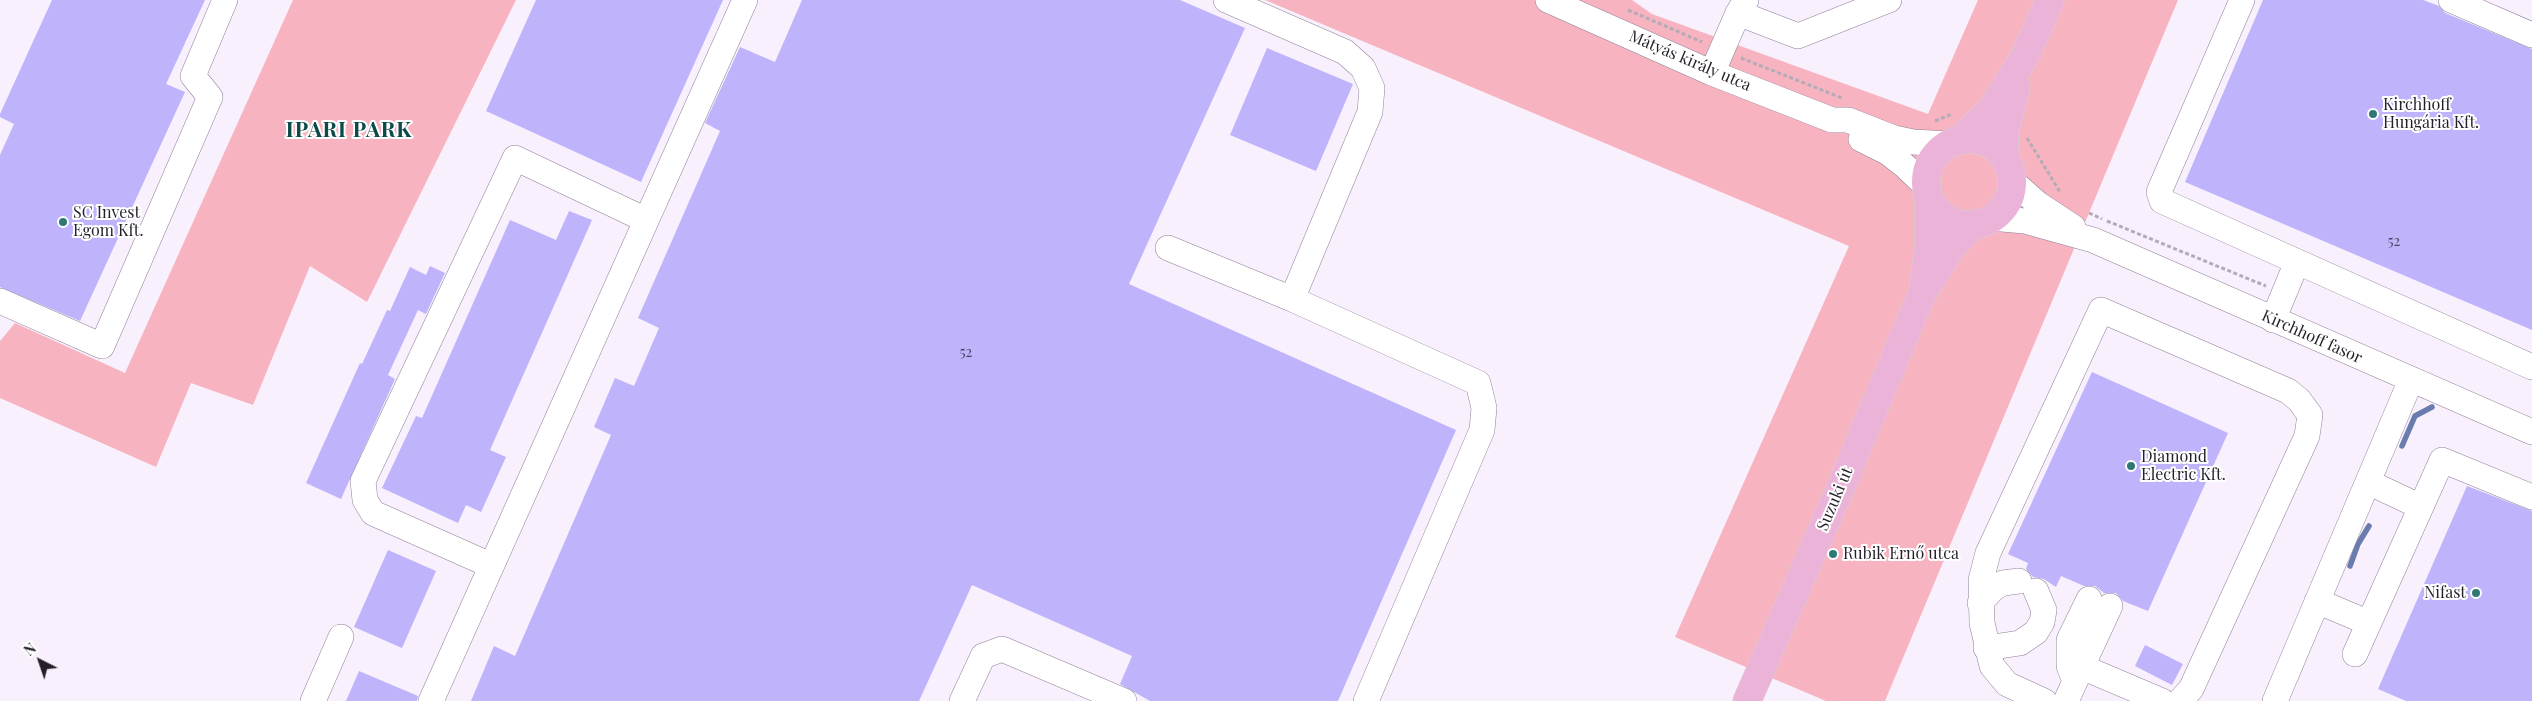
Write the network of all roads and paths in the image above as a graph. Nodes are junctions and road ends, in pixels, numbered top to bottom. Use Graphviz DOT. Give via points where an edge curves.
graph roads {
  1 [pos="225,0"];
  2 [pos="746,0"];
  3 [pos="1226,0"];
  4 [pos="1548,0"];
  5 [pos="1889,0"];
  6 [pos="2050,0"];
  7 [pos="2242,0"];
  8 [pos="2451,0"];
  9 [pos="1579,6"];
  10 [pos="1742,6"];
  11 [pos="1622,8"];
  12 [pos="2532,34"];
  13 [pos="2025,56"];
  14 [pos="1717,62"];
  15 [pos="1850,101"];
  16 [pos="1954,113"];
  17 [pos="2007,119"];
  18 [pos="1832,120"];
  19 [pos="1931,122"];
  20 [pos="1953,142"];
  21 [pos="2008,170"];
  22 [pos="1928,192"];
  23 [pos="2064,198"];
  24 [pos="2083,211"];
  25 [pos="646,220"];
  26 [pos="1983,221"];
  27 [pos="2094,240"];
  28 [pos="1168,248"];
  29 [pos="2297,262"];
  30 [pos="2283,294"];
  31 [pos="1921,296"];
  32 [pos="1292,299"];
  33 [pos="0,301"];
  34 [pos="2273,320"];
  35 [pos="2532,366"];
  36 [pos="2412,380"];
  37 [pos="2532,432"];
  38 [pos="2368,482"];
  39 [pos="2532,497"];
  40 [pos="2421,507"];
  41 [pos="490,565"];
  42 [pos="2317,601"];
  43 [pos="2099,602"];
  44 [pos="1980,603"];
  45 [pos="2370,623"];
  46 [pos="341,637"];
  47 [pos="1986,648"];
  48 [pos="2355,654"];
  49 [pos="2074,683"];
  50 [pos="1754,699"];
  51 [pos="312,701"];
  52 [pos="431,701"];
  53 [pos="962,701"];
  54 [pos="1124,701"];
  55 [pos="1366,701"];
  56 [pos="2044,701"];
  57 [pos="2162,701"];
  58 [pos="2180,701"];
  59 [pos="2275,701"];
  1 -- 33 [label="street" via="193,76 210,97 102,346"];
  2 -- 25 [label="street"];
  3 -- 32 [label="street" via="1344,52 1363,68 1372,88 1370,112"];
  4 -- 9 [label="street, Mátyás király utca"];
  5 -- 10 [label="street" via="1798,36"];
  6 -- 13 [label="main road"];
  7 -- 29 [label="street" via="2159,192 2162,201"];
  8 -- 12 [label="street"];
  9 -- 14 [label="street, Mátyás király utca"];
  10 -- 14 [label="street"];
  11 -- 14 [label="path"];
  13 -- 17 [label="main road"];
  13 -- 20 [label="main road" via="1992,109"];
  14 -- 15 [label="path"];
  14 -- 18 [label="street, Mátyás király utca"];
  16 -- 19 [label="path"];
  17 -- 21 [label="main road" via="2004,133"];
  17 -- 23 [label="path" via="2018,123"];
  18 -- 20 [label="street, Mátyás király utca" via="1848,120 1894,138 1914,142"];
  18 -- 22 [label="street, Mátyás király utca" via="1844,131 1893,157"];
  20 -- 21 [label="main road" via="1973,139 1986,142 1997,150"];
  20 -- 22 [label="main road" via="1936,153 1929,165"];
  21 -- 26 [label="main road" via="2006,203"];
  21 -- 27 [label="street, Kirchhoff fasor" via="2038,204"];
  22 -- 26 [label="main road" via="1937,210 1948,219 1961,224"];
  22 -- 31 [label="main road" via="1930,246"];
  24 -- 30 [label="path"];
  25 -- 41 [label="street"];
  25 -- 41 [label="street" via="515,158 363,480 366,500 373,513"];
  26 -- 27 [label="street, Kirchhoff fasor" via="2025,221"];
  26 -- 31 [label="main road" via="1952,246"];
  27 -- 34 [label="street, Kirchhoff fasor"];
  28 -- 32 [label="street"];
  29 -- 30 [label="street"];
  29 -- 35 [label="street"];
  30 -- 34 [label="street"];
  31 -- 50 [label="main road, Suzuki út"];
  32 -- 55 [label="street" via="1478,383 1484,408 1482,430"];
  34 -- 36 [label="street, Kirchhoff fasor"];
  36 -- 37 [label="street, Kirchhoff fasor"];
  36 -- 38 [label="street"];
  38 -- 40 [label="street"];
  38 -- 42 [label="street"];
  39 -- 40 [label="street" via="2442,460"];
  40 -- 45 [label="street"];
  41 -- 52 [label="street"];
  42 -- 45 [label="street"];
  42 -- 59 [label="street"];
  43 -- 49 [label="street" via="2069,640 2069,666"];
  44 -- 47 [label="street"];
  44 -- 47 [label="street" via="2003,583 2027,586 2044,610 2036,632 2020,643"];
  44 -- 58 [label="street" via="1988,553 2101,310 2288,391 2310,415 2307,436 2191,689"];
  45 -- 48 [label="street"];
  46 -- 51 [label="street"];
  47 -- 56 [label="street" via="1992,666 2007,684"];
  49 -- 57 [label="street"];
  53 -- 54 [label="street" via="983,656 1002,649"];
}
